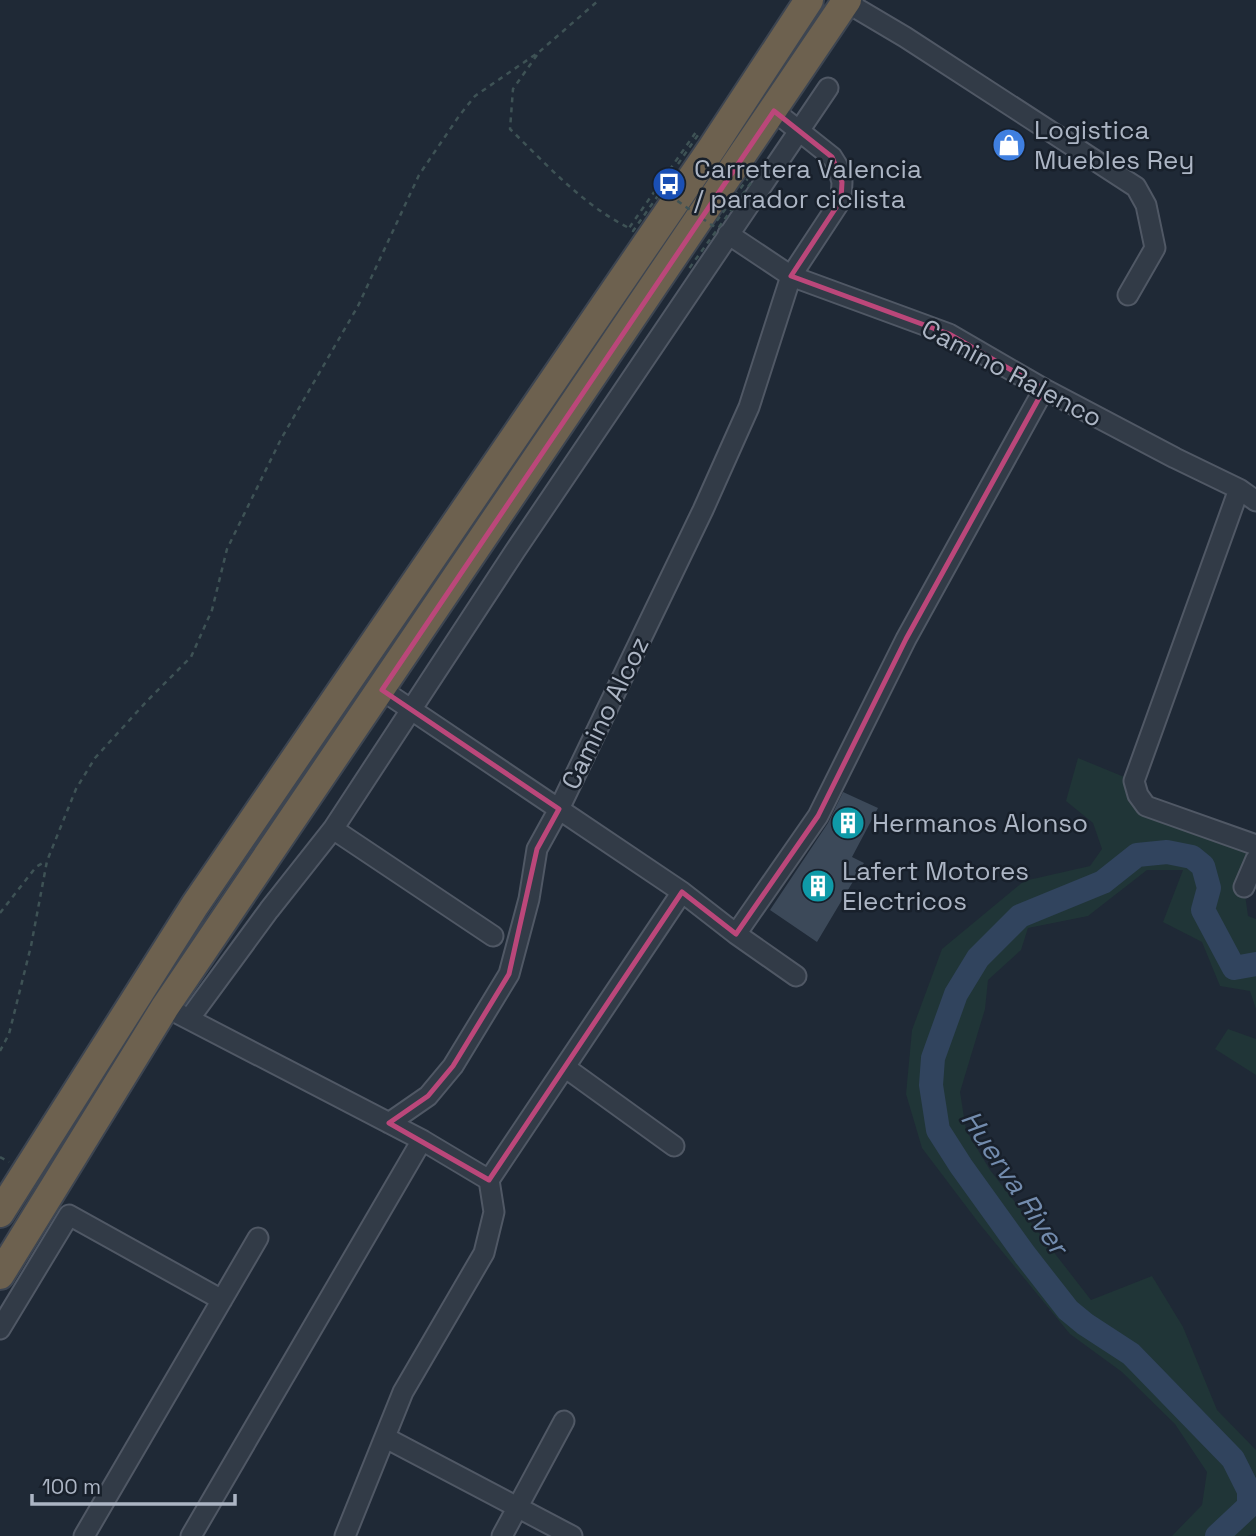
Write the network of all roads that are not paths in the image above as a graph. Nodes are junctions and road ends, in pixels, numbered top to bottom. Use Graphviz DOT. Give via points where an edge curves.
graph roads {
  1 [pos="809,0"];
  2 [pos="846,1"];
  3 [pos="828,88"];
  4 [pos="774,111"];
  5 [pos="799,130"];
  6 [pos="728,234"];
  7 [pos="791,276"];
  8 [pos="1128,295"];
  9 [pos="1044,389"];
  10 [pos="1239,489"];
  11 [pos="1256,501"];
  12 [pos="382,690"];
  13 [pos="411,708"];
  14 [pos="559,809"];
  15 [pos="333,829"];
  16 [pos="1256,845"];
  17 [pos="1256,859"];
  18 [pos="1244,887"];
  19 [pos="682,892"];
  20 [pos="736,934"];
  21 [pos="493,936"];
  22 [pos="796,976"];
  23 [pos="177,1013"];
  24 [pos="566,1068"];
  25 [pos="389,1123"];
  26 [pos="422,1140"];
  27 [pos="674,1146"];
  28 [pos="489,1180"];
  29 [pos="0,1213"];
  30 [pos="258,1238"];
  31 [pos="0,1275"];
  32 [pos="222,1300"];
  33 [pos="0,1329"];
  34 [pos="564,1422"];
  35 [pos="386,1438"];
  36 [pos="517,1509"];
  37 [pos="84,1536"];
  38 [pos="191,1536"];
  39 [pos="345,1536"];
  40 [pos="502,1536"];
  41 [pos="572,1536"];
  1 -- 29 [label="highway" via="195,905"];
  2 -- 4 [label="highway"];
  2 -- 8 [label="street" via="1136,187 1146,205 1155,248"];
  3 -- 5 [label="street"];
  4 -- 5 [label="street, Camino Alcoz"];
  4 -- 12 [label="highway"];
  5 -- 6 [label="street"];
  5 -- 7 [label="street, Camino Alcoz" via="832,157 843,191"];
  6 -- 7 [label="street, Camino Ralenco"];
  6 -- 13 [label="street"];
  7 -- 9 [label="street, Camino Ralenco" via="949,334"];
  7 -- 14 [label="street, Camino Alcoz" via="749,407"];
  9 -- 10 [label="street, Camino Ralenco"];
  9 -- 20 [label="street" via="906,639 818,816"];
  10 -- 11 [label="street, Camino Ralenco"];
  10 -- 16 [label="street" via="1134,781 1146,806"];
  12 -- 13 [label="street"];
  12 -- 23 [label="highway"];
  13 -- 14 [label="street"];
  13 -- 15 [label="street"];
  14 -- 19 [label="street"];
  14 -- 25 [label="street, Camino Alcoz" via="537,849 509,974 453,1066 428,1096"];
  15 -- 21 [label="street"];
  15 -- 23 [label="street" via="269,910"];
  17 -- 18 [label="street"];
  19 -- 20 [label="street"];
  19 -- 24 [label="street"];
  20 -- 22 [label="street"];
  23 -- 25 [label="street"];
  23 -- 31 [label="highway"];
  24 -- 27 [label="street"];
  24 -- 28 [label="street"];
  25 -- 26 [label="street"];
  26 -- 28 [label="street"];
  26 -- 38 [label="street"];
  28 -- 35 [label="street" via="494,1212 484,1253 403,1392"];
  30 -- 32 [label="street"];
  32 -- 33 [label="street" via="69,1215"];
  32 -- 37 [label="street"];
  34 -- 36 [label="street"];
  35 -- 36 [label="street"];
  35 -- 39 [label="street"];
  36 -- 40 [label="street"];
  36 -- 41 [label="street"];
}
